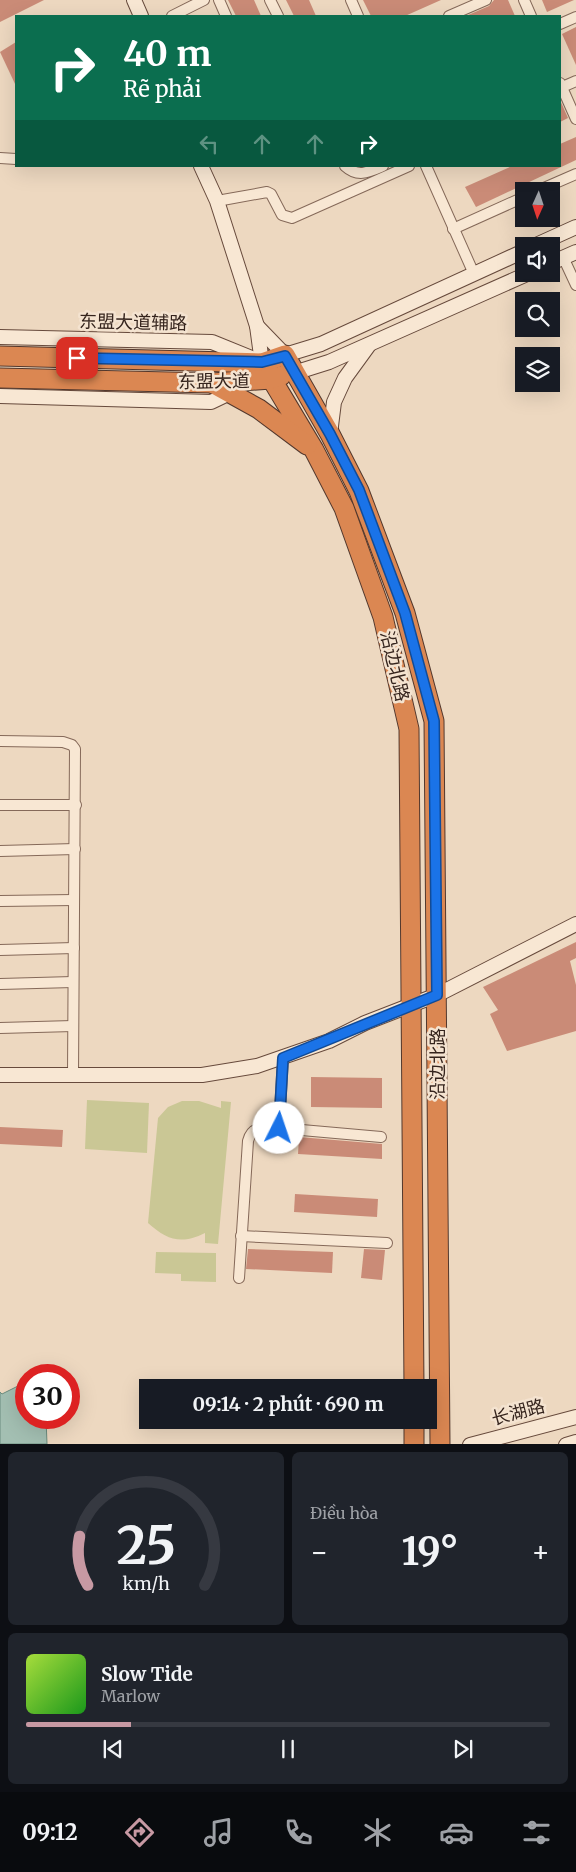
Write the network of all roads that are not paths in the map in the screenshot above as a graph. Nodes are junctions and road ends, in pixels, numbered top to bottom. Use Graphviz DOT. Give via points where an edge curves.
graph roads {
  1 [pos="134,0"];
  2 [pos="204,0"];
  3 [pos="219,0"];
  4 [pos="270,0"];
  5 [pos="351,0"];
  6 [pos="486,0"];
  7 [pos="524,0"];
  8 [pos="141,15"];
  9 [pos="174,15"];
  10 [pos="226,15"];
  11 [pos="278,15"];
  12 [pos="358,15"];
  13 [pos="451,15"];
  14 [pos="531,15"];
  15 [pos="576,17"];
  16 [pos="561,24"];
  17 [pos="576,81"];
  18 [pos="561,86"];
  19 [pos="576,119"];
  20 [pos="0,158"];
  21 [pos="15,159"];
  22 [pos="202,167"];
  23 [pos="346,167"];
  24 [pos="380,167"];
  25 [pos="407,167"];
  26 [pos="426,167"];
  27 [pos="576,174"];
  28 [pos="558,182"];
  29 [pos="217,201"];
  30 [pos="515,201"];
  31 [pos="576,227"];
  32 [pos="453,228"];
  33 [pos="554,237"];
  34 [pos="515,255"];
  35 [pos="564,257"];
  36 [pos="474,274"];
  37 [pos="515,279"];
  38 [pos="576,286"];
  39 [pos="257,326"];
  40 [pos="0,337"];
  41 [pos="370,343"];
  42 [pos="0,356"];
  43 [pos="285,356"];
  44 [pos="262,362"];
  45 [pos="294,372"];
  46 [pos="0,378"];
  47 [pos="271,379"];
  48 [pos="220,388"];
  49 [pos="0,396"];
  50 [pos="330,434"];
  51 [pos="314,450"];
  52 [pos="0,741"];
  53 [pos="0,805"];
  54 [pos="76,805"];
  55 [pos="75,849"];
  56 [pos="0,850"];
  57 [pos="74,900"];
  58 [pos="0,901"];
  59 [pos="576,924"];
  60 [pos="74,948"];
  61 [pos="0,950"];
  62 [pos="73,982"];
  63 [pos="0,984"];
  64 [pos="437,995"];
  65 [pos="411,1006"];
  66 [pos="73,1026"];
  67 [pos="0,1028"];
  68 [pos="283,1058"];
  69 [pos="72,1074"];
  70 [pos="0,1075"];
  71 [pos="279,1128"];
  72 [pos="381,1137"];
  73 [pos="241,1236"];
  74 [pos="387,1243"];
  75 [pos="239,1278"];
  76 [pos="414,1379"];
  77 [pos="576,1417"];
  78 [pos="414,1429"];
  79 [pos="576,1442"];
  80 [pos="414,1444"];
  81 [pos="440,1444"];
  82 [pos="470,1444"];
  83 [pos="566,1444"];
  1 -- 8 [label="street"];
  2 -- 9 [label="street"];
  3 -- 10 [label="street"];
  4 -- 11 [label="street"];
  5 -- 12 [label="street"];
  6 -- 13 [label="street"];
  7 -- 14 [label="street"];
  15 -- 16 [label="street"];
  17 -- 18 [label="street"];
  18 -- 19 [label="street"];
  20 -- 21 [label="street"];
  22 -- 29 [label="street"];
  23 -- 24 [label="street" via="360,174"];
  25 -- 29 [label="street" via="292,218 282,215 268,192"];
  26 -- 32 [label="street"];
  27 -- 28 [label="street"];
  29 -- 39 [label="street"];
  30 -- 32 [label="street"];
  31 -- 33 [label="street"];
  32 -- 36 [label="street"];
  34 -- 36 [label="street, 东盟大道"];
  35 -- 38 [label="street"];
  36 -- 43 [label="street, 东盟大道" via="321,344"];
  37 -- 41 [label="street, 东盟大道"];
  39 -- 43 [label="street"];
  39 -- 44 [label="street"];
  40 -- 44 [label="street, 东盟大道辅路" via="212,342"];
  41 -- 45 [label="street, 东盟大道" via="329,362"];
  41 -- 50 [label="street" via="345,378 334,402"];
  42 -- 44 [label="highway, 东盟大道"];
  43 -- 44 [label="highway, 东盟大道"];
  43 -- 45 [label="highway, 沿边北路"];
  44 -- 47 [label="highway, 沿边北路"];
  45 -- 47 [label="highway, 东盟大道"];
  45 -- 50 [label="highway, 沿边北路"];
  46 -- 48 [label="highway, 东盟大道"];
  47 -- 48 [label="highway, 东盟大道"];
  47 -- 51 [label="highway, 沿边北路"];
  48 -- 49 [label="street" via="211,402"];
  48 -- 51 [label="highway" via="259,409"];
  50 -- 64 [label="highway, 沿边北路" via="359,490 405,613 434,721"];
  51 -- 65 [label="highway, 沿边北路" via="344,508 383,617 409,729"];
  52 -- 54 [label="street" via="72,745 75,749"];
  53 -- 54 [label="street"];
  54 -- 55 [label="street"];
  55 -- 56 [label="street"];
  55 -- 57 [label="street"];
  57 -- 58 [label="street"];
  57 -- 60 [label="street"];
  59 -- 64 [label="street"];
  60 -- 61 [label="street"];
  60 -- 62 [label="street"];
  62 -- 63 [label="street"];
  62 -- 66 [label="street"];
  64 -- 65 [label="street"];
  64 -- 81 [label="highway, 沿边北路"];
  65 -- 68 [label="street"];
  65 -- 76 [label="highway, 沿边北路"];
  66 -- 67 [label="street"];
  66 -- 69 [label="street"];
  68 -- 69 [label="street" via="202,1075"];
  68 -- 71 [label="street"];
  69 -- 70 [label="street"];
  71 -- 72 [label="street"];
  71 -- 73 [label="street" via="260,1128 250,1132"];
  73 -- 74 [label="street"];
  73 -- 75 [label="street"];
  77 -- 82 [label="street, 长湖路"];
  78 -- 80 [label="highway"];
  79 -- 83 [label="street"];
}
